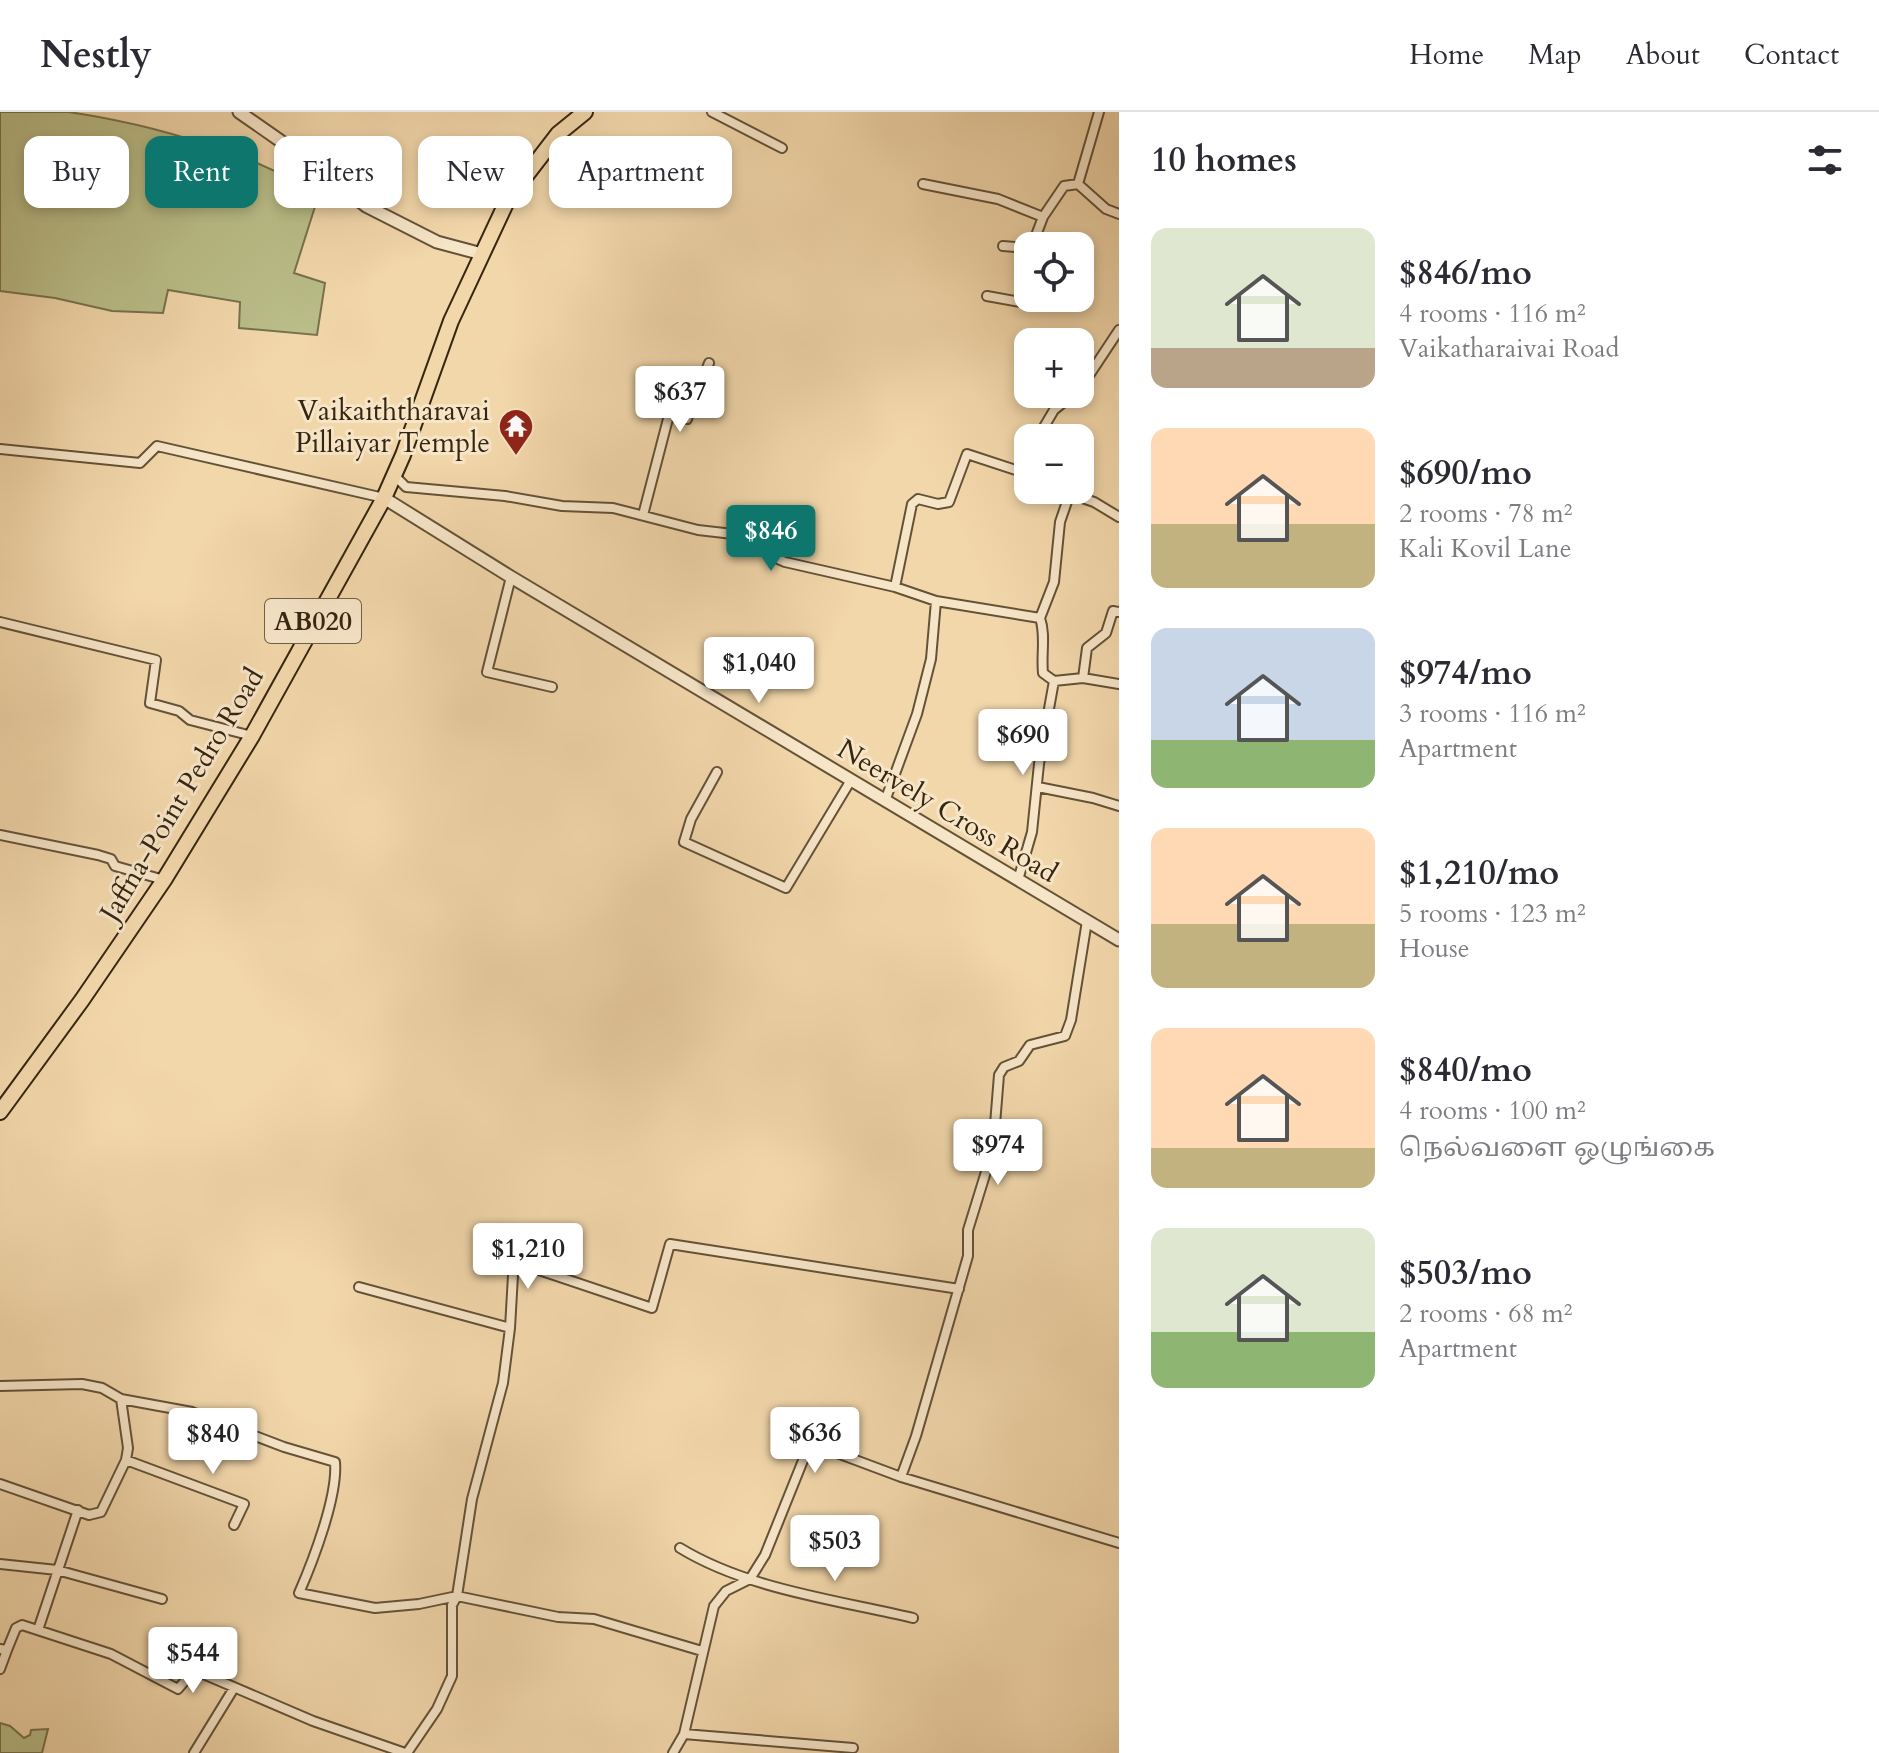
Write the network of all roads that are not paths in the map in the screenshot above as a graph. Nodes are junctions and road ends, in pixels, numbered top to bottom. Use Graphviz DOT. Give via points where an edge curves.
graph roads {
  1 [pos="239,112"];
  2 [pos="585,112"];
  3 [pos="712,112"];
  4 [pos="1099,112"];
  5 [pos="782,148"];
  6 [pos="923,184"];
  7 [pos="1078,184"];
  8 [pos="1119,214"];
  9 [pos="1043,217"];
  10 [pos="1036,232"];
  11 [pos="1003,246"];
  12 [pos="1014,246"];
  13 [pos="482,254"];
  14 [pos="987,296"];
  15 [pos="1014,301"];
  16 [pos="1119,330"];
  17 [pos="709,363"];
  18 [pos="1094,368"];
  19 [pos="0,449"];
  20 [pos="1014,469"];
  21 [pos="394,475"];
  22 [pos="384,498"];
  23 [pos="1094,502"];
  24 [pos="1067,504"];
  25 [pos="643,515"];
  26 [pos="1119,517"];
  27 [pos="511,577"];
  28 [pos="895,587"];
  29 [pos="936,601"];
  30 [pos="1119,612"];
  31 [pos="1040,618"];
  32 [pos="0,622"];
  33 [pos="1083,678"];
  34 [pos="1054,681"];
  35 [pos="1119,684"];
  36 [pos="552,687"];
  37 [pos="252,736"];
  38 [pos="717,772"];
  39 [pos="851,780"];
  40 [pos="1038,787"];
  41 [pos="885,801"];
  42 [pos="1119,806"];
  43 [pos="0,835"];
  44 [pos="164,880"];
  45 [pos="1018,880"];
  46 [pos="1087,921"];
  47 [pos="1119,940"];
  48 [pos="0,1112"];
  49 [pos="359,1287"];
  50 [pos="959,1289"];
  51 [pos="510,1328"];
  52 [pos="0,1386"];
  53 [pos="121,1399"];
  54 [pos="126,1460"];
  55 [pos="901,1477"];
  56 [pos="0,1484"];
  57 [pos="78,1510"];
  58 [pos="234,1525"];
  59 [pos="1119,1543"];
  60 [pos="680,1548"];
  61 [pos="0,1564"];
  62 [pos="57,1570"];
  63 [pos="750,1579"];
  64 [pos="457,1596"];
  65 [pos="162,1599"];
  66 [pos="913,1618"];
  67 [pos="38,1630"];
  68 [pos="4,1650"];
  69 [pos="702,1651"];
  70 [pos="0,1669"];
  71 [pos="234,1688"];
  72 [pos="684,1734"];
  73 [pos="853,1748"];
  74 [pos="194,1753"];
  75 [pos="406,1753"];
  76 [pos="673,1753"];
  1 -- 13 [label="street" via="366,206 437,242"];
  2 -- 13 [label="main road, Jaffna-Point Pedro Road / AB020" via="558,134 508,199"];
  3 -- 5 [label="street"];
  4 -- 7 [label="street"];
  6 -- 9 [label="street" via="998,199"];
  7 -- 8 [label="street"];
  7 -- 9 [label="street" via="1064,186"];
  9 -- 10 [label="street"];
  11 -- 12 [label="street"];
  13 -- 21 [label="main road, Jaffna-Point Pedro Road / AB020" via="451,321"];
  14 -- 15 [label="street"];
  16 -- 18 [label="street"];
  17 -- 25 [label="street" via="687,419 669,415"];
  19 -- 22 [label="street" via="140,463 157,446"];
  20 -- 28 [label="street" via="967,454 949,502 918,499 912,504"];
  21 -- 22 [label="main road, Jaffna-Point Pedro Road / AB020"];
  21 -- 25 [label="street" via="406,487"];
  22 -- 27 [label="street, Neervely Cross Road"];
  22 -- 37 [label="main road, Jaffna-Point Pedro Road / AB020"];
  23 -- 26 [label="street"];
  24 -- 31 [label="street" via="1054,582"];
  25 -- 28 [label="street" via="733,534 763,543 771,556 785,562"];
  27 -- 36 [label="street" via="487,672"];
  27 -- 39 [label="street, Neervely Cross Road"];
  28 -- 29 [label="street"];
  29 -- 31 [label="street"];
  29 -- 41 [label="street" via="931,659"];
  30 -- 33 [label="street" via="1113,611 1106,633 1087,648"];
  31 -- 34 [label="street" via="1043,673"];
  32 -- 37 [label="street" via="156,660 150,703"];
  33 -- 34 [label="street"];
  33 -- 35 [label="street"];
  34 -- 40 [label="street"];
  37 -- 44 [label="main road, Jaffna-Point Pedro Road / AB020"];
  38 -- 39 [label="street" via="684,842 786,888"];
  39 -- 41 [label="street, Neervely Cross Road"];
  40 -- 42 [label="street"];
  40 -- 45 [label="street"];
  41 -- 45 [label="street, Neervely Cross Road"];
  43 -- 44 [label="street" via="98,855 115,866"];
  44 -- 48 [label="main road, Jaffna-Point Pedro Road / AB020"];
  45 -- 46 [label="street, Neervely Cross Road"];
  46 -- 47 [label="street, Neervely Cross Road"];
  46 -- 50 [label="street" via="1065,1036 1030,1045 999,1075 993,1149 968,1230"];
  49 -- 51 [label="street"];
  50 -- 51 [label="street" via="670,1244 652,1308 518,1263"];
  50 -- 55 [label="street"];
  51 -- 64 [label="street" via="503,1383 472,1499"];
  52 -- 53 [label="street" via="82,1384"];
  53 -- 54 [label="street"];
  53 -- 64 [label="street" via="192,1412 335,1462 326,1514 299,1593 375,1608"];
  54 -- 57 [label="street" via="101,1512 89,1515"];
  54 -- 58 [label="street" via="244,1504"];
  55 -- 59 [label="street"];
  55 -- 63 [label="street" via="810,1443 781,1519"];
  56 -- 57 [label="street"];
  57 -- 62 [label="street"];
  60 -- 63 [label="street"];
  61 -- 62 [label="street"];
  62 -- 65 [label="street"];
  62 -- 67 [label="street"];
  63 -- 66 [label="street"];
  63 -- 69 [label="street" via="726,1591 714,1606"];
  64 -- 69 [label="street" via="594,1619"];
  64 -- 75 [label="street" via="452,1605 452,1676 437,1709"];
  67 -- 68 [label="street" via="16,1628"];
  67 -- 71 [label="street" via="111,1654 178,1689 194,1670"];
  68 -- 70 [label="street"];
  69 -- 72 [label="street"];
  71 -- 74 [label="street"];
  71 -- 75 [label="street"];
  72 -- 73 [label="street"];
  72 -- 76 [label="street"];
}
